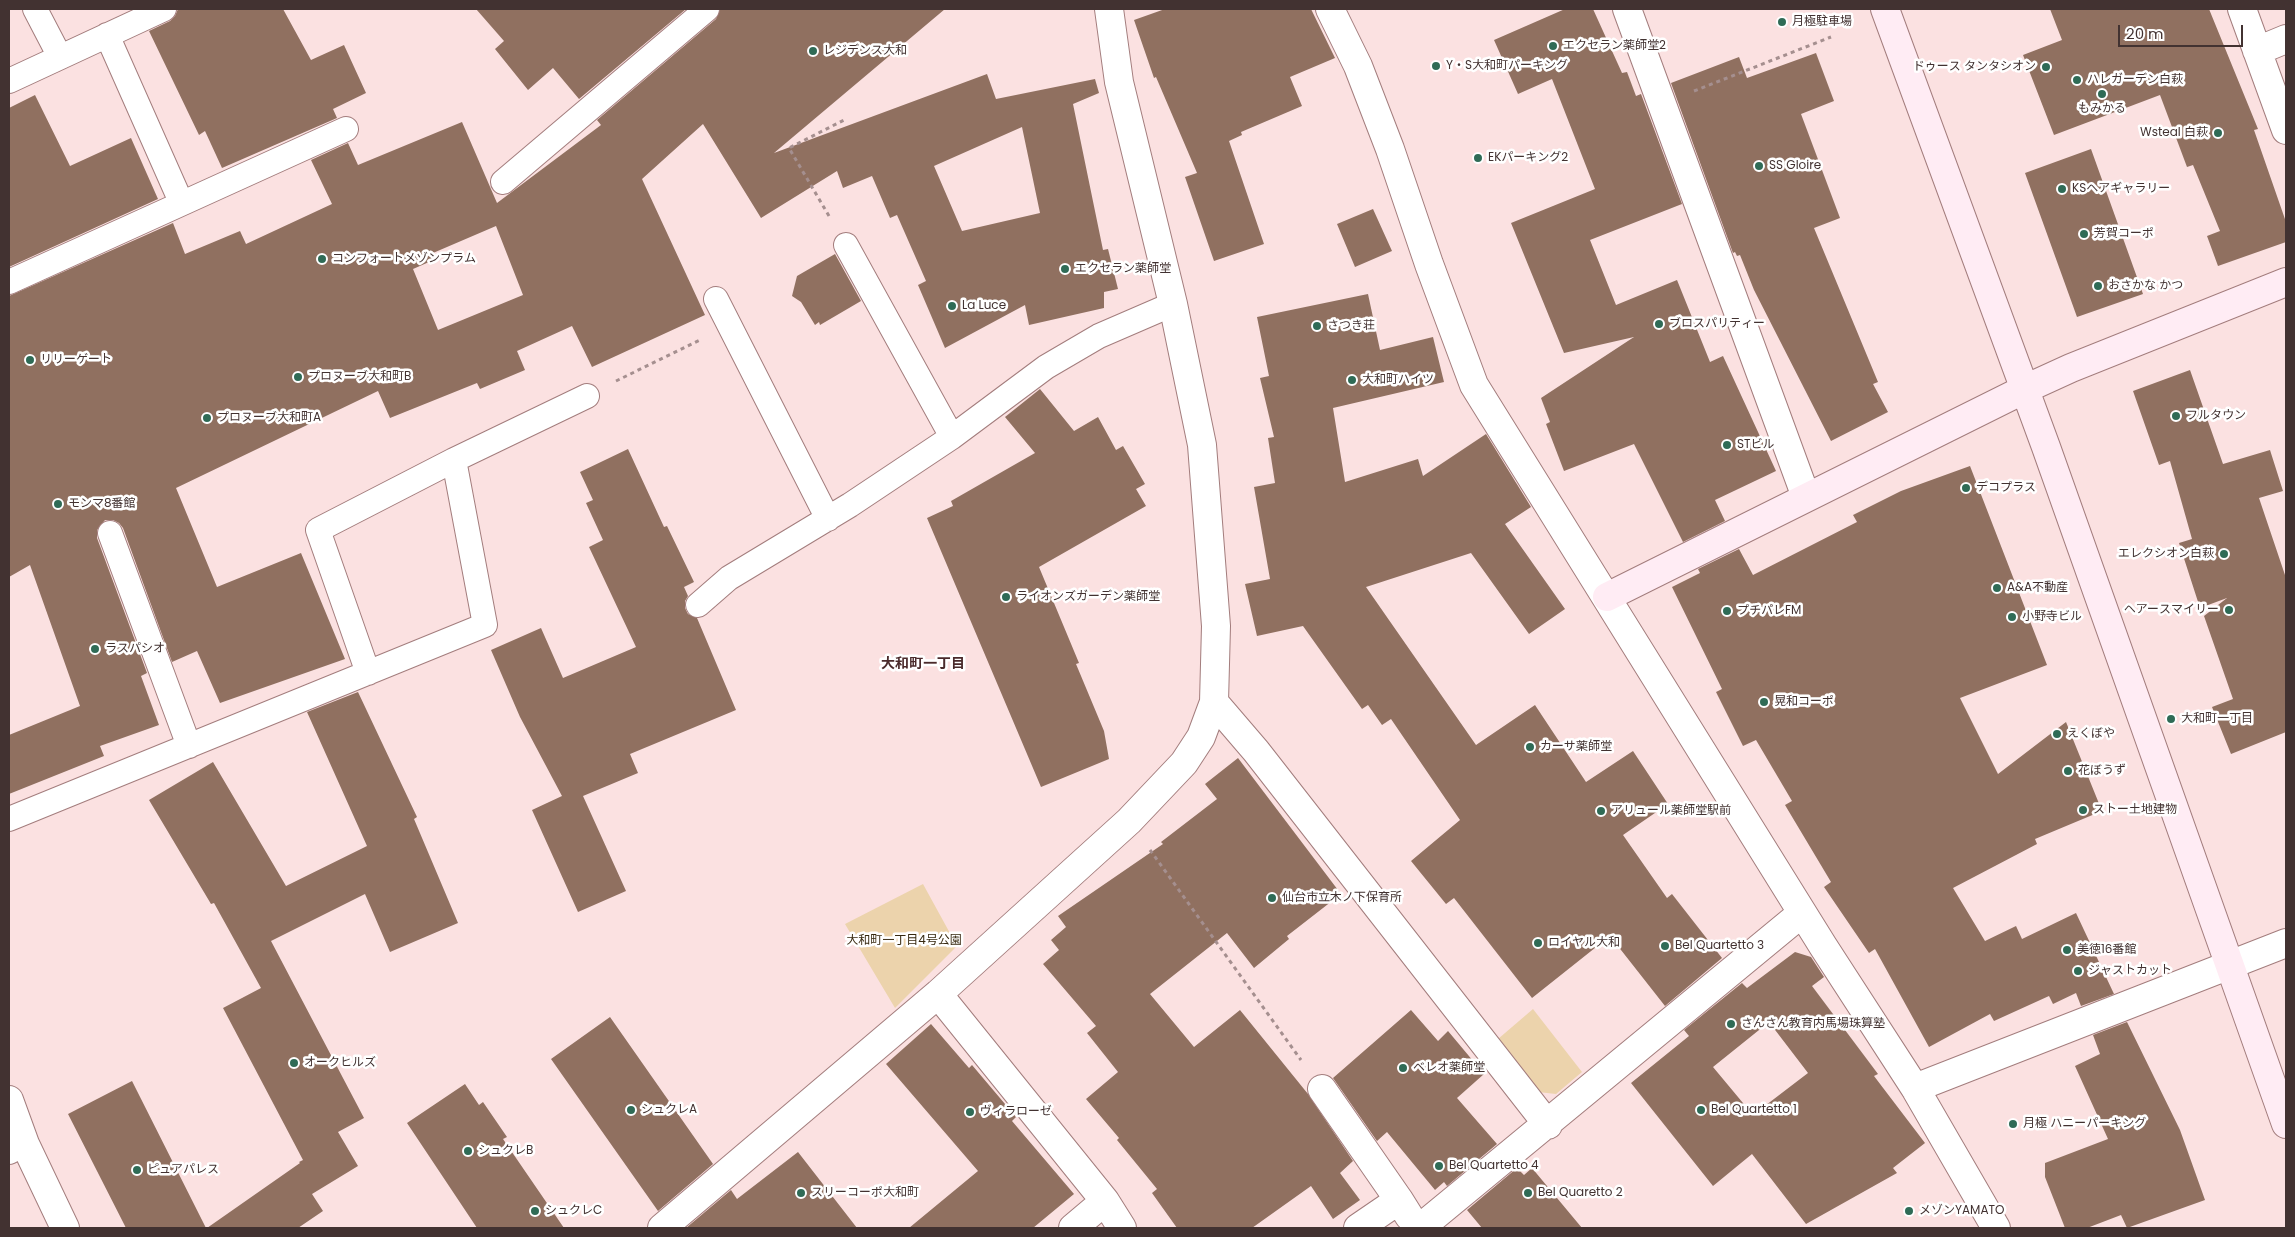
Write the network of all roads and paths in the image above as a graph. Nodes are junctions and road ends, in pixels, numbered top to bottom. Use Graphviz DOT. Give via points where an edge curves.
graph roads {
  1 [pos="35,9"];
  2 [pos="164,9"];
  3 [pos="707,9"];
  4 [pos="1109,9"];
  5 [pos="1330,9"];
  6 [pos="1627,9"];
  7 [pos="1884,9"];
  8 [pos="2242,9"];
  9 [pos="107,35"];
  10 [pos="1831,37"];
  11 [pos="2286,39"];
  12 [pos="2257,51"];
  13 [pos="60,57"];
  14 [pos="9,81"];
  15 [pos="1662,104"];
  16 [pos="846,119"];
  17 [pos="346,129"];
  18 [pos="2286,130"];
  19 [pos="503,182"];
  20 [pos="182,202"];
  21 [pos="846,245"];
  22 [pos="9,282"];
  23 [pos="2286,282"];
  24 [pos="716,300"];
  25 [pos="1173,304"];
  26 [pos="730,326"];
  27 [pos="2025,389"];
  28 [pos="586,396"];
  29 [pos="952,436"];
  30 [pos="454,460"];
  31 [pos="1806,497"];
  32 [pos="828,519"];
  33 [pos="110,534"];
  34 [pos="1607,597"];
  35 [pos="698,605"];
  36 [pos="368,673"];
  37 [pos="1214,702"];
  38 [pos="189,746"];
  39 [pos="9,819"];
  40 [pos="1129,821"];
  41 [pos="1802,913"];
  42 [pos="2286,943"];
  43 [pos="2229,965"];
  44 [pos="938,994"];
  45 [pos="1915,1088"];
  46 [pos="1322,1089"];
  47 [pos="9,1100"];
  48 [pos="1548,1124"];
  49 [pos="2286,1124"];
  50 [pos="17,1148"];
  51 [pos="1398,1200"];
  52 [pos="1105,1201"];
  53 [pos="65,1228"];
  54 [pos="662,1228"];
  55 [pos="1073,1228"];
  56 [pos="1122,1228"];
  57 [pos="1358,1228"];
  58 [pos="1419,1228"];
  59 [pos="1995,1228"];
  1 -- 13 [label="lane"];
  2 -- 9 [label="lane"];
  3 -- 19 [label="lane"];
  4 -- 25 [label="street" via="1119,82"];
  5 -- 34 [label="street" via="1358,66 1390,149 1428,264 1474,385"];
  6 -- 15 [label="street"];
  7 -- 27 [label="street"];
  8 -- 12 [label="street"];
  9 -- 13 [label="lane"];
  9 -- 20 [label="lane"];
  10 -- 15 [label="path"];
  11 -- 12 [label="street"];
  12 -- 18 [label="street"];
  13 -- 14 [label="lane"];
  15 -- 31 [label="street"];
  16 -- 21 [label="path" via="789,148"];
  17 -- 20 [label="lane"];
  20 -- 22 [label="lane"];
  21 -- 29 [label="lane"];
  23 -- 27 [label="street"];
  24 -- 26 [label="lane"];
  25 -- 29 [label="lane" via="1099,336 1046,367"];
  25 -- 37 [label="street" via="1202,445 1216,626"];
  26 -- 28 [label="path"];
  26 -- 32 [label="lane"];
  27 -- 31 [label="street"];
  27 -- 43 [label="street"];
  28 -- 30 [label="lane"];
  29 -- 32 [label="lane"];
  30 -- 36 [label="lane" via="485,625"];
  30 -- 36 [label="lane" via="318,530"];
  31 -- 34 [label="street"];
  32 -- 35 [label="lane" via="729,578"];
  33 -- 38 [label="lane"];
  34 -- 41 [label="street"];
  36 -- 38 [label="lane"];
  37 -- 40 [label="street" via="1202,737 1184,763"];
  37 -- 48 [label="street" via="1256,751"];
  38 -- 39 [label="lane"];
  40 -- 44 [label="street"];
  40 -- 46 [label="path"];
  41 -- 45 [label="street"];
  41 -- 48 [label="street"];
  42 -- 43 [label="street"];
  43 -- 45 [label="street"];
  43 -- 49 [label="street"];
  44 -- 52 [label="street"];
  44 -- 54 [label="street"];
  45 -- 59 [label="street"];
  46 -- 51 [label="street"];
  47 -- 50 [label="street"];
  48 -- 58 [label="street"];
  50 -- 53 [label="street"];
  51 -- 57 [label="street"];
  51 -- 58 [label="street"];
  52 -- 55 [label="street"];
  52 -- 56 [label="street"];
}
